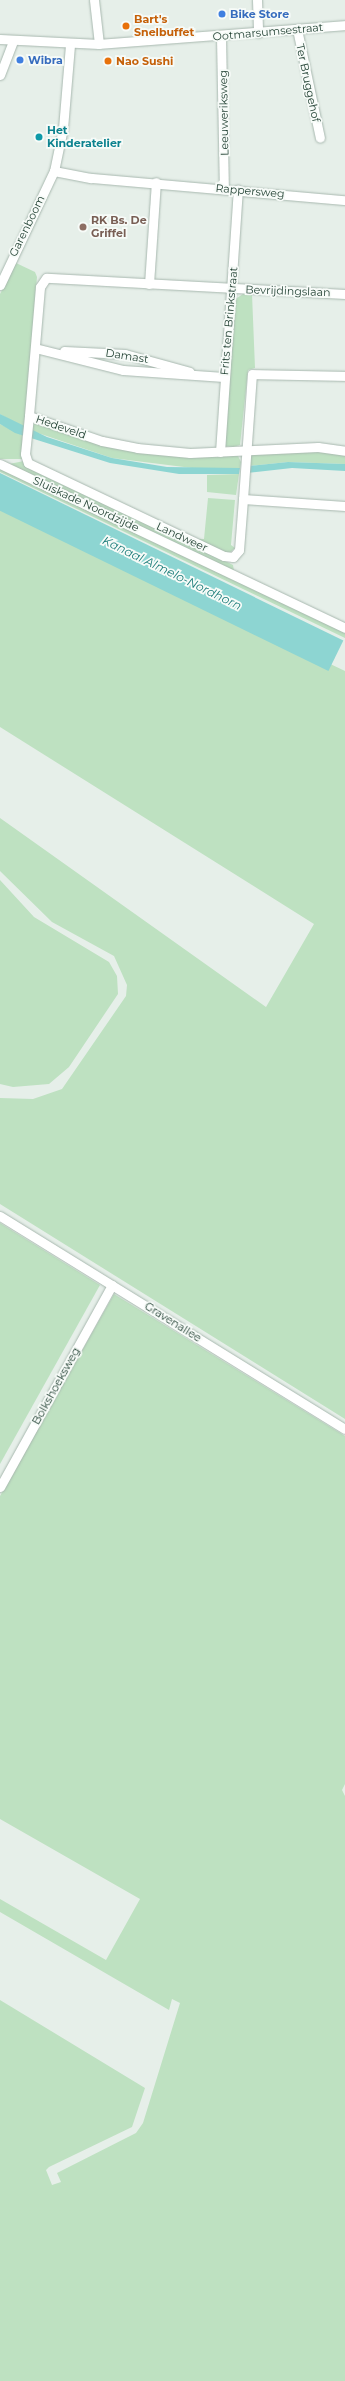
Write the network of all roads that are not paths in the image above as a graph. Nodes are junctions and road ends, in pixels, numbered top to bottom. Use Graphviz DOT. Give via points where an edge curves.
graph roads {
  1 [pos="94,0"];
  2 [pos="257,0"];
  3 [pos="345,25"];
  4 [pos="297,29"];
  5 [pos="258,33"];
  6 [pos="221,37"];
  7 [pos="0,39"];
  8 [pos="14,41"];
  9 [pos="99,44"];
  10 [pos="70,45"];
  11 [pos="0,75"];
  12 [pos="320,138"];
  13 [pos="56,167"];
  14 [pos="156,182"];
  15 [pos="224,189"];
  16 [pos="238,190"];
  17 [pos="345,200"];
  18 [pos="149,284"];
  19 [pos="0,285"];
  20 [pos="232,289"];
  21 [pos="345,294"];
  22 [pos="34,348"];
  23 [pos="56,352"];
  24 [pos="195,374"];
  25 [pos="345,376"];
  26 [pos="224,377"];
  27 [pos="29,416"];
  28 [pos="245,451"];
  29 [pos="345,451"];
  30 [pos="220,452"];
  31 [pos="0,464"];
  32 [pos="243,499"];
  33 [pos="345,506"];
  34 [pos="345,628"];
  35 [pos="0,1216"];
  36 [pos="112,1285"];
  37 [pos="345,1429"];
  38 [pos="0,1487"];
  1 -- 9 [label="street"];
  2 -- 5 [label="street"];
  3 -- 4 [label="street, Ootmarsumsestraat"];
  4 -- 5 [label="street, Ootmarsumsestraat"];
  4 -- 12 [label="street, Ter Bruggehof"];
  5 -- 6 [label="street, Ootmarsumsestraat"];
  6 -- 9 [label="street, Ootmarsumsestraat"];
  6 -- 15 [label="street, Leeuweriksweg"];
  7 -- 8 [label="street, Ootmarsumsestraat"];
  8 -- 10 [label="street, Ootmarsumsestraat"];
  8 -- 11 [label="street"];
  9 -- 10 [label="street, Ootmarsumsestraat"];
  10 -- 13 [label="street, Garenboom"];
  13 -- 14 [label="street, Rappersweg" via="91,178"];
  13 -- 19 [label="street, Garenboom"];
  14 -- 15 [label="street, Rappersweg"];
  14 -- 18 [label="street"];
  15 -- 16 [label="street, Rappersweg"];
  16 -- 17 [label="street, Rappersweg"];
  16 -- 20 [label="street, Frits ten Brinkstraat"];
  18 -- 20 [label="street, Hedeveld"];
  18 -- 22 [label="street, Hedeveld" via="46,278 40,286"];
  20 -- 21 [label="street, Bevrijdingslaan"];
  20 -- 26 [label="street, Frits ten Brinkstraat"];
  22 -- 23 [label="street, Damast"];
  22 -- 27 [label="street, Hedeveld"];
  23 -- 24 [label="street, Damast" via="123,370"];
  23 -- 24 [label="street, Damast" via="125,354 171,364"];
  24 -- 26 [label="street, Damast"];
  25 -- 28 [label="street" via="252,374"];
  26 -- 30 [label="street, Frits ten Brinkstraat"];
  27 -- 30 [label="street, Hedeveld" via="102,441 137,448"];
  27 -- 32 [label="street, Landweer" via="26,459 31,464 224,556 233,557 239,550"];
  28 -- 29 [label="street, Hedeveld" via="318,447"];
  28 -- 30 [label="street, Hedeveld"];
  28 -- 32 [label="street"];
  31 -- 34 [label="street, Sluiskade Noordzijde"];
  32 -- 33 [label="street"];
  35 -- 36 [label="street, Gravenallee"];
  36 -- 37 [label="street, Gravenallee"];
  36 -- 38 [label="street, Bolkshoeksweg"];
}
